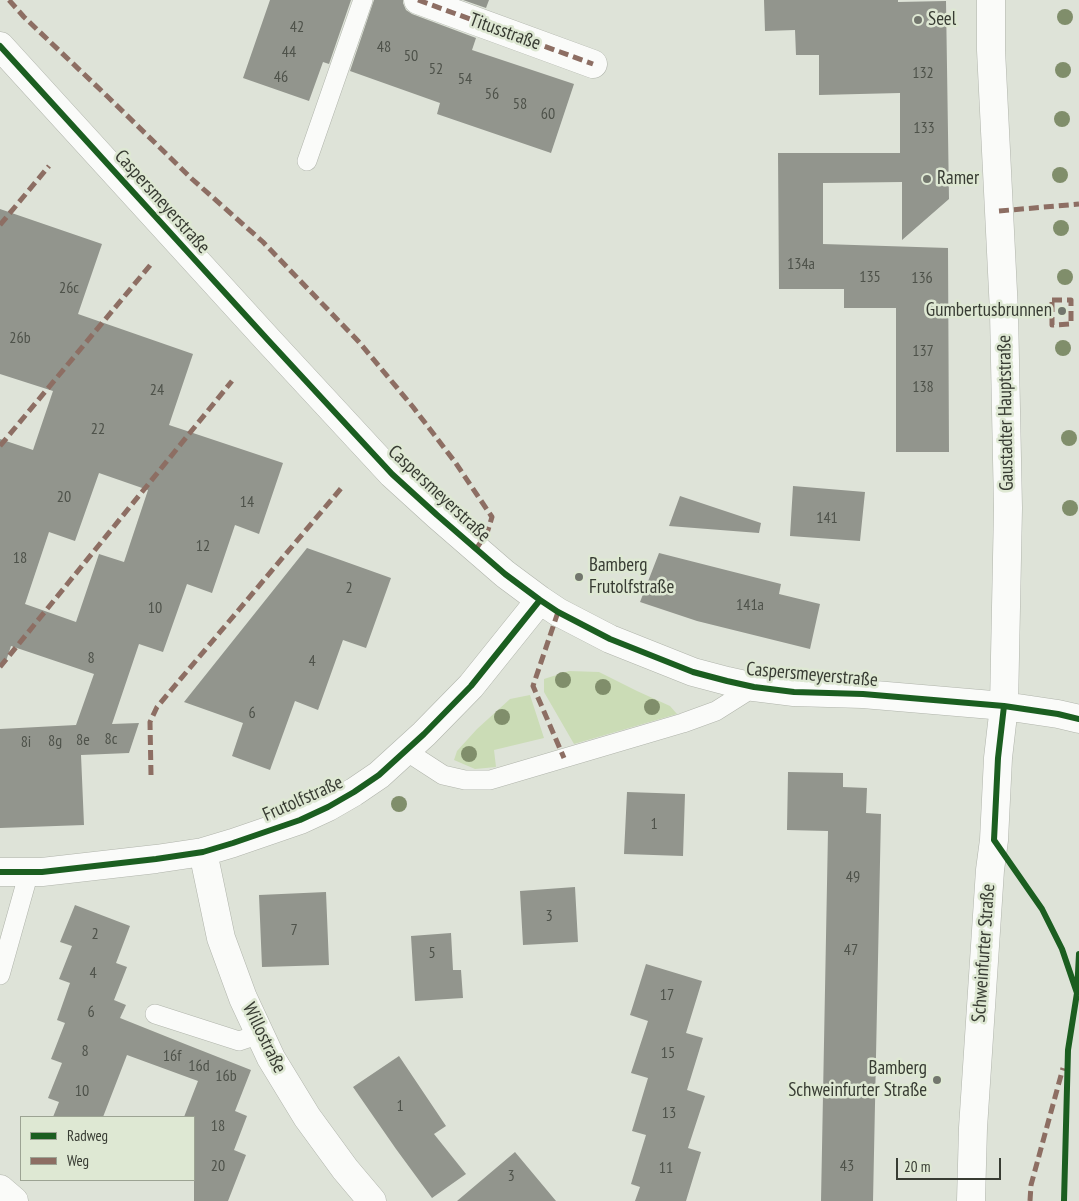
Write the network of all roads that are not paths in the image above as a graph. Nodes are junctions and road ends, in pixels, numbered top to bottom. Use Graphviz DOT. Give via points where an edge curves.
graph roads {
  1 [pos="363,0"];
  2 [pos="418,0"];
  3 [pos="991,0"];
  4 [pos="0,46"];
  5 [pos="593,64"];
  6 [pos="307,161"];
  7 [pos="540,600"];
  8 [pos="754,687"];
  9 [pos="1004,706"];
  10 [pos="1079,719"];
  11 [pos="406,751"];
  12 [pos="203,852"];
  13 [pos="0,872"];
  14 [pos="28,872"];
  15 [pos="0,975"];
  16 [pos="155,1014"];
  17 [pos="260,1034"];
  18 [pos="0,1189"];
  19 [pos="14,1201"];
  20 [pos="372,1201"];
  21 [pos="971,1201"];
  1 -- 6 [label="lane"];
  2 -- 5 [label="street, Titusstraße"];
  3 -- 9 [label="street, Gaustadter Hauptstraße" via="1004,312 1008,508"];
  4 -- 7 [label="street, Caspersmeyerstraße" via="392,474 505,574"];
  7 -- 8 [label="street, Caspersmeyerstraße" via="610,639 693,672"];
  7 -- 11 [label="street, Frutolfstraße" via="471,686"];
  8 -- 9 [label="street, Caspersmeyerstraße"];
  8 -- 11 [label="lane" via="716,711 692,720 490,780 465,780 443,775"];
  9 -- 10 [label="street, Caspersmeyerstraße"];
  9 -- 21 [label="street, Schweinfurter Straße" via="990,870"];
  11 -- 12 [label="street, Frutolfstraße" via="379,775 328,807 268,832"];
  12 -- 14 [label="street, Frutolfstraße"];
  12 -- 17 [label="street, Willostraße" via="221,938"];
  13 -- 14 [label="street, Frutolfstraße"];
  14 -- 15 [label="lane"];
  16 -- 17 [label="lane" via="239,1041"];
  17 -- 20 [label="street, Willostraße" via="307,1117"];
  18 -- 19 [label="street"];
}
